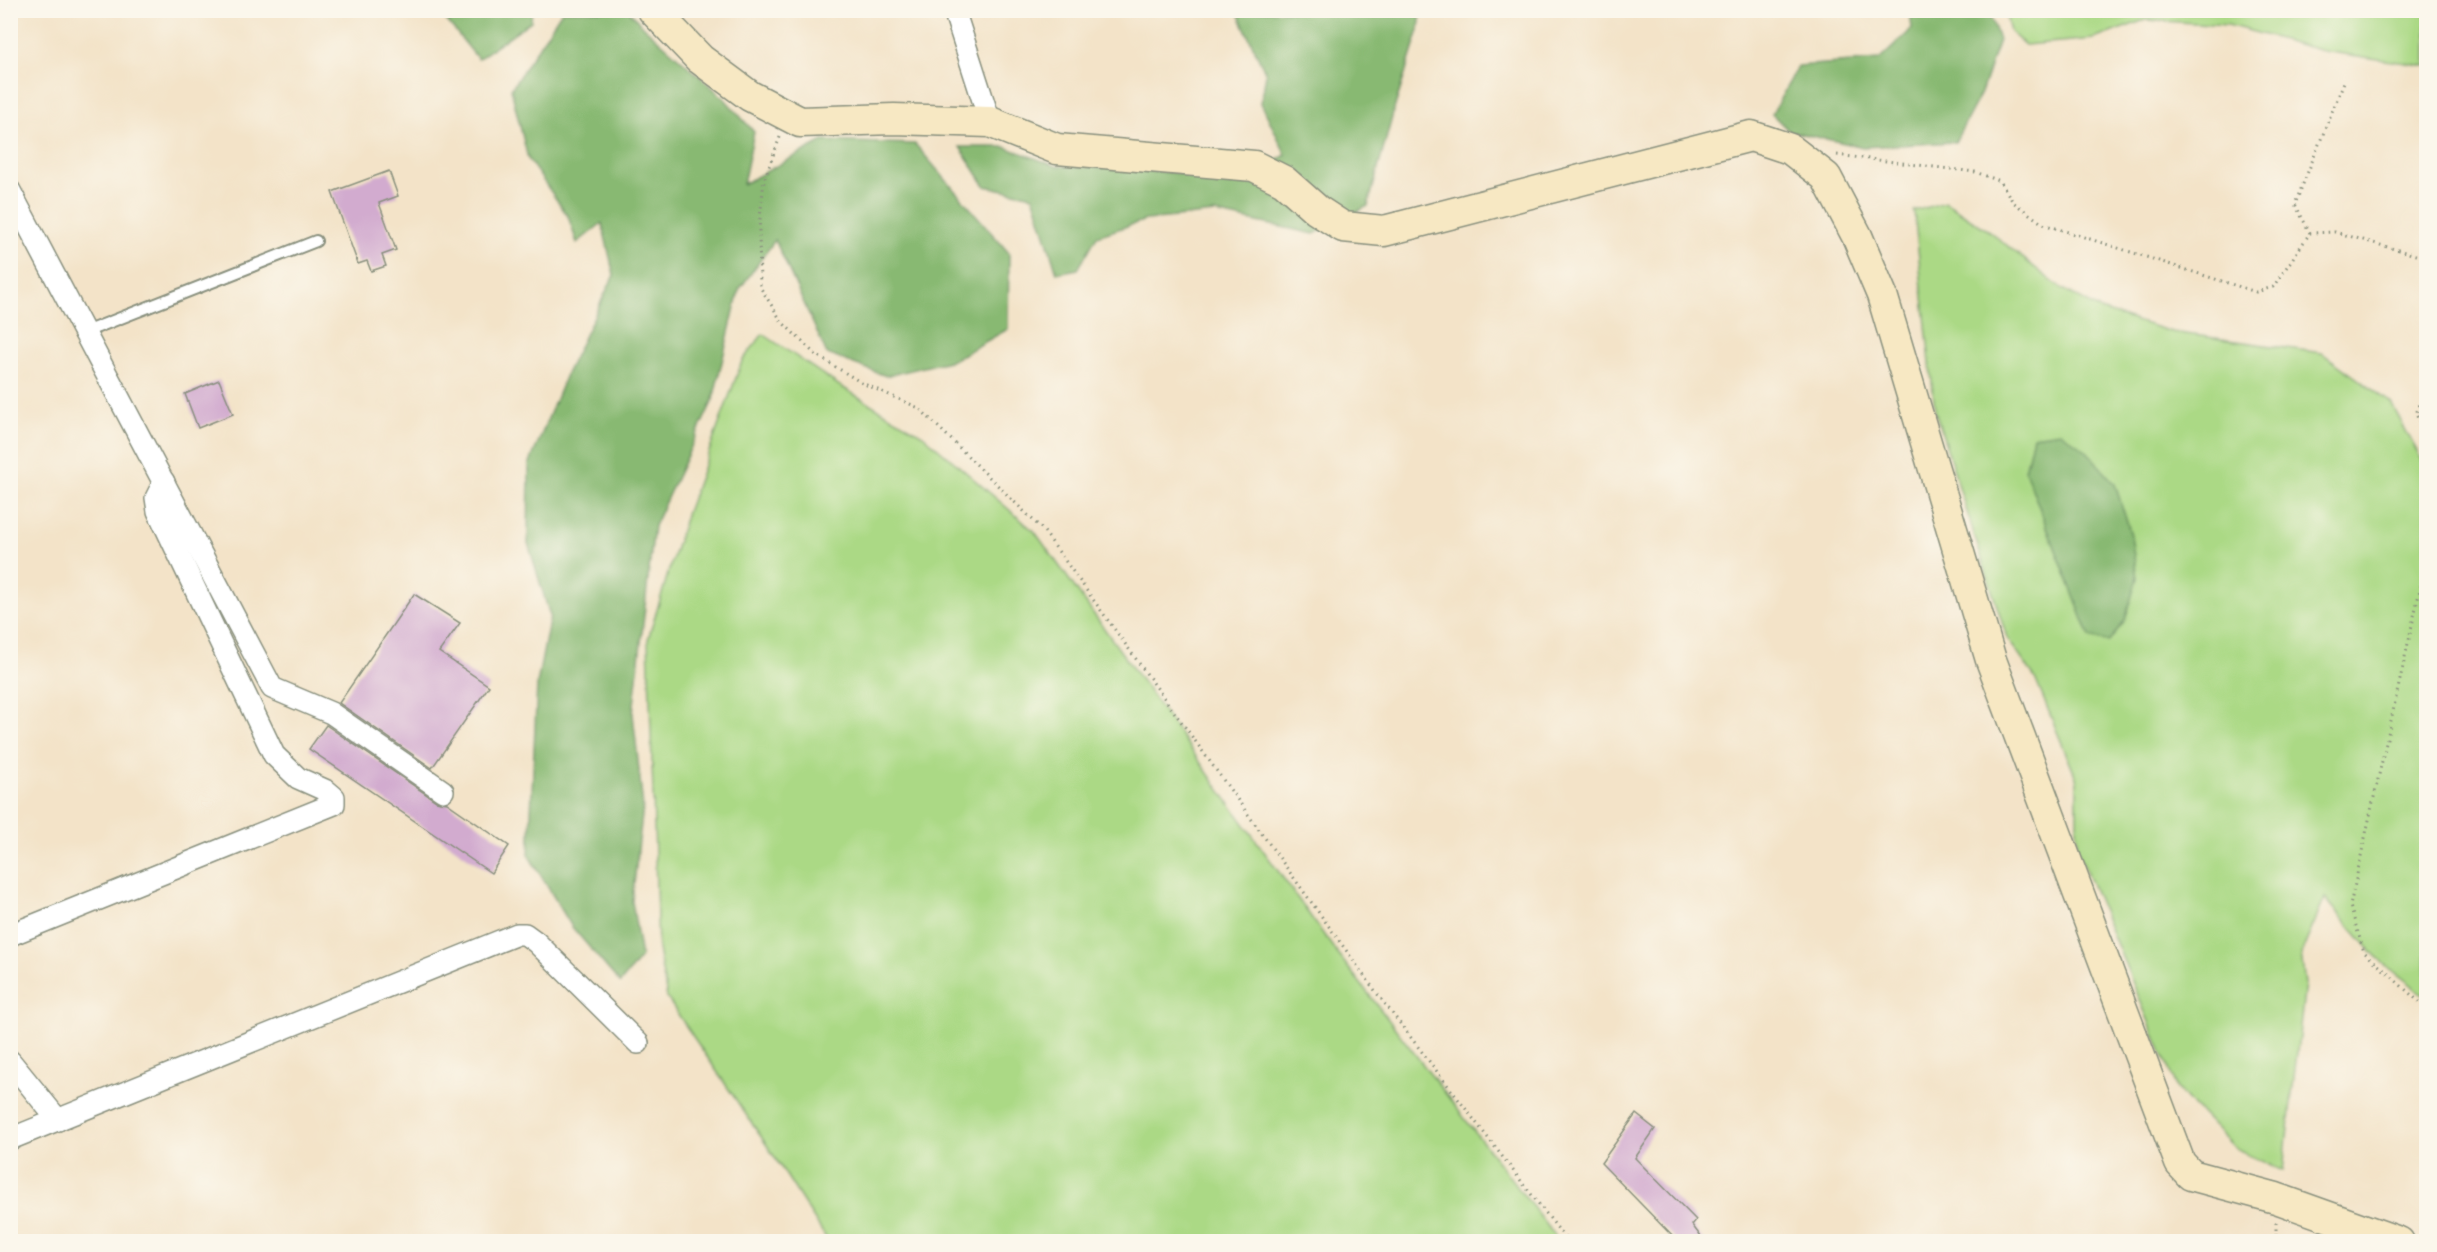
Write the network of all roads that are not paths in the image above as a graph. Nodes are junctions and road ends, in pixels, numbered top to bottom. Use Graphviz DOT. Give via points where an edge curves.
graph roads {
  1 [pos="652,10"];
  2 [pos="954,10"];
  3 [pos="990,122"];
  4 [pos="10,191"];
  5 [pos="316,241"];
  6 [pos="85,332"];
  7 [pos="164,482"];
  8 [pos="443,792"];
  9 [pos="10,935"];
  10 [pos="638,1043"];
  11 [pos="10,1061"];
  12 [pos="58,1120"];
  13 [pos="10,1139"];
  14 [pos="2399,1242"];
  1 -- 3 [label="street" via="700,59 750,96 800,122 894,118"];
  2 -- 3 [label="street"];
  3 -- 14 [label="street" via="1057,149 1254,166 1284,181 1343,227 1384,231 1751,136 1790,149 1826,177 1882,295 1990,660 2180,1162 2191,1175 2276,1198"];
  4 -- 6 [label="street"];
  5 -- 6 [label="lane"];
  6 -- 7 [label="street"];
  7 -- 8 [label="street" via="272,688 331,713"];
  7 -- 9 [label="street" via="156,498 158,511 274,755 297,778 327,791 334,797 334,804"];
  10 -- 12 [label="street" via="536,942 525,934 517,934"];
  11 -- 12 [label="street"];
  12 -- 13 [label="street"];
}
